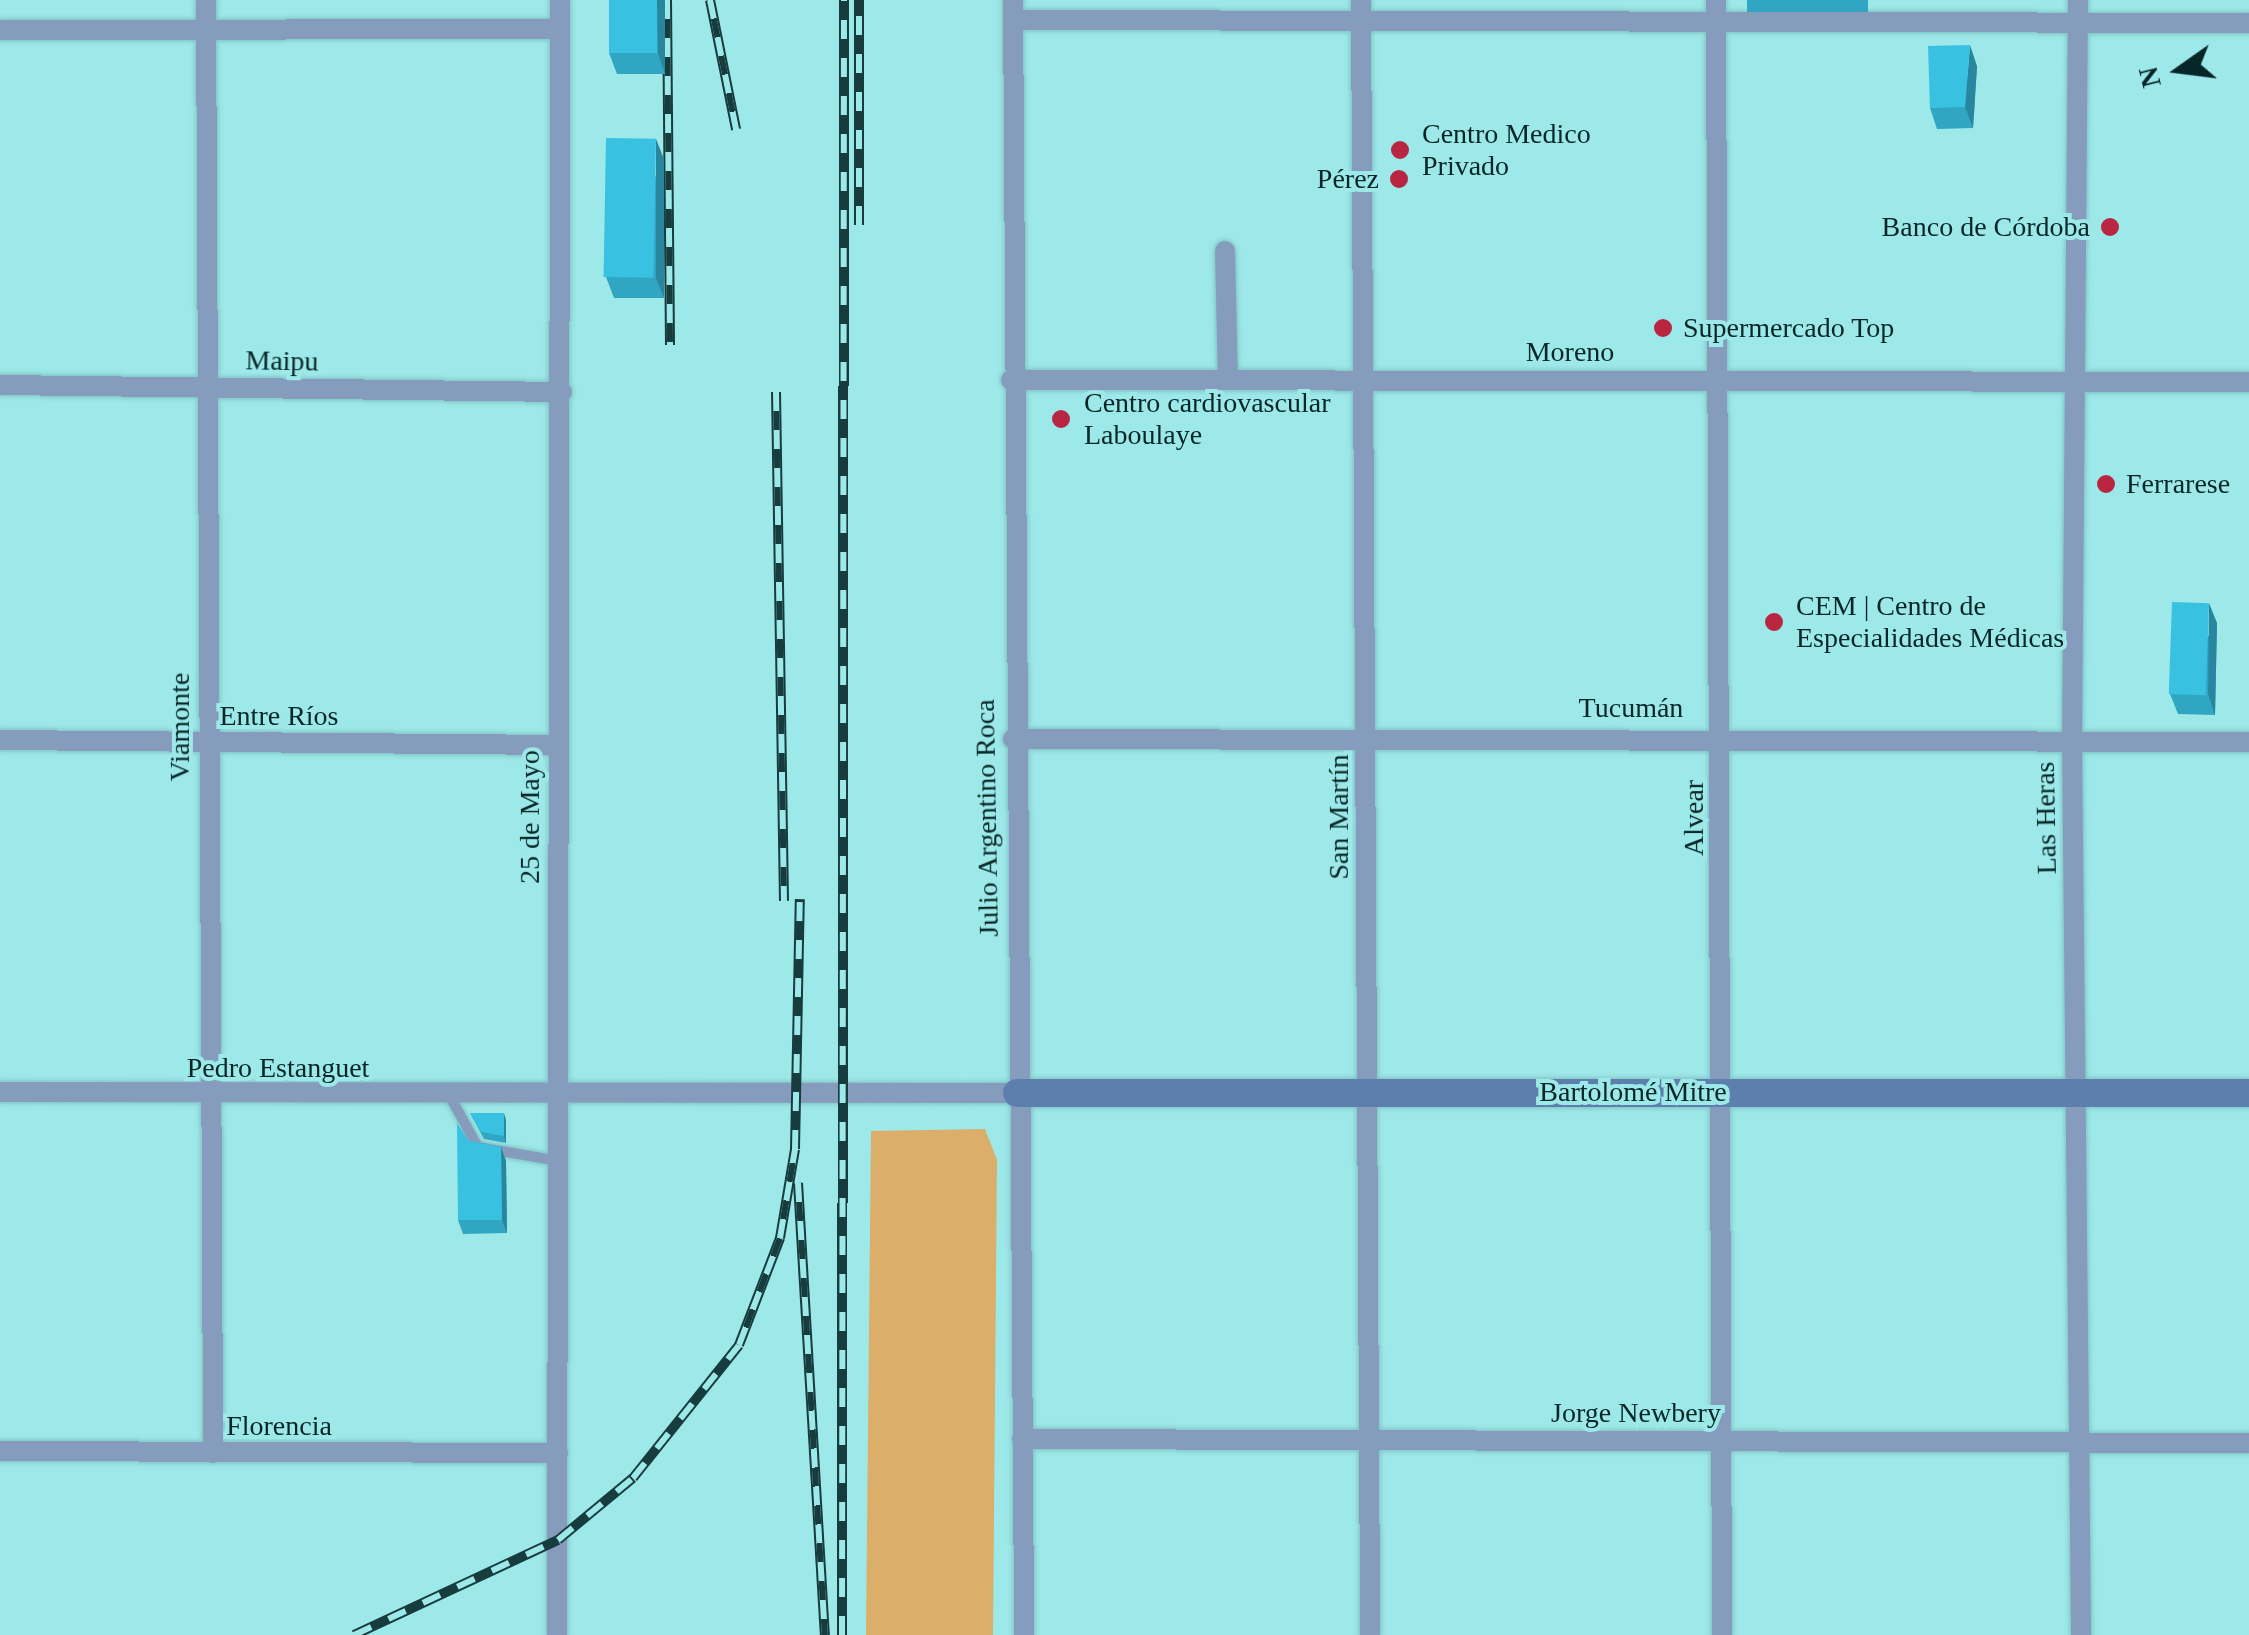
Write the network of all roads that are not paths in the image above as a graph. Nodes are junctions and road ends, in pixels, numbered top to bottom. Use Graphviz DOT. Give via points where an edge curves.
graph roads {
  1 [pos="206,0"];
  2 [pos="560,0"];
  3 [pos="1361,0"];
  4 [pos="1014,10"];
  5 [pos="1716,10"];
  6 [pos="2078,10"];
  7 [pos="2249,23"];
  8 [pos="1361,24"];
  9 [pos="560,29"];
  10 [pos="0,30"];
  11 [pos="206,30"];
  12 [pos="1225,252"];
  13 [pos="1365,378"];
  14 [pos="2073,378"];
  15 [pos="1012,380"];
  16 [pos="1228,380"];
  17 [pos="1718,380"];
  18 [pos="2249,382"];
  19 [pos="0,385"];
  20 [pos="209,387"];
  21 [pos="562,392"];
  22 [pos="1721,734"];
  23 [pos="1366,738"];
  24 [pos="1013,739"];
  25 [pos="0,740"];
  26 [pos="2072,740"];
  27 [pos="2249,742"];
  28 [pos="207,744"];
  29 [pos="558,745"];
  30 [pos="1364,1091"];
  31 [pos="0,1092"];
  32 [pos="1723,1092"];
  33 [pos="1017,1093"];
  34 [pos="2249,1093"];
  35 [pos="449,1095"];
  36 [pos="2078,1095"];
  37 [pos="212,1097"];
  38 [pos="557,1099"];
  39 [pos="558,1161"];
  40 [pos="1022,1439"];
  41 [pos="1369,1440"];
  42 [pos="1722,1441"];
  43 [pos="2082,1442"];
  44 [pos="2249,1443"];
  45 [pos="0,1450"];
  46 [pos="213,1453"];
  47 [pos="558,1453"];
  48 [pos="557,1635"];
  49 [pos="1024,1635"];
  50 [pos="1370,1635"];
  51 [pos="1722,1635"];
  52 [pos="2081,1635"];
  1 -- 11 [label="street, Viamonte"];
  2 -- 9 [label="street, 25 de Mayo"];
  3 -- 8 [label="street, San Martín"];
  4 -- 8 [label="street"];
  4 -- 15 [label="street, Julio Argentino Roca"];
  5 -- 6 [label="street"];
  5 -- 8 [label="street"];
  5 -- 17 [label="street, Alvear"];
  6 -- 7 [label="street"];
  6 -- 14 [label="street, Las Heras"];
  8 -- 13 [label="street, San Martín"];
  9 -- 11 [label="street"];
  9 -- 21 [label="street, 25 de Mayo"];
  10 -- 11 [label="street"];
  11 -- 20 [label="street, Viamonte"];
  12 -- 16 [label="street"];
  13 -- 16 [label="street, Moreno"];
  13 -- 17 [label="street, Moreno"];
  13 -- 23 [label="street, San Martín"];
  14 -- 17 [label="street, Moreno"];
  14 -- 18 [label="street, Moreno"];
  14 -- 26 [label="street, Las Heras"];
  15 -- 16 [label="street, Moreno"];
  15 -- 24 [label="street, Julio Argentino Roca"];
  17 -- 22 [label="street, Alvear"];
  19 -- 20 [label="street, Maipu"];
  20 -- 21 [label="street, Maipu"];
  20 -- 28 [label="street, Viamonte"];
  21 -- 29 [label="street, 25 de Mayo"];
  22 -- 23 [label="street, Tucumán"];
  22 -- 26 [label="street, Tucumán"];
  22 -- 32 [label="street, Alvear"];
  23 -- 24 [label="street, Tucumán"];
  23 -- 30 [label="street, San Martín"];
  24 -- 33 [label="street, Julio Argentino Roca"];
  25 -- 28 [label="street, Entre Ríos"];
  26 -- 27 [label="street, Tucumán"];
  26 -- 36 [label="street, Las Heras"];
  28 -- 29 [label="street, Entre Ríos"];
  28 -- 37 [label="street, Viamonte"];
  29 -- 38 [label="street, 25 de Mayo"];
  30 -- 32 [label="main road, Bartolomé Mitre"];
  30 -- 33 [label="main road, Bartolomé Mitre"];
  30 -- 41 [label="street, San Martín"];
  31 -- 37 [label="street, Pedro Estanguet"];
  32 -- 36 [label="main road, Bartolomé Mitre"];
  32 -- 42 [label="street, Alvear"];
  33 -- 38 [label="street, Pedro Estanguet"];
  33 -- 40 [label="street, Julio Argentino Roca"];
  34 -- 36 [label="main road, Bartolomé Mitre"];
  35 -- 37 [label="street, Pedro Estanguet"];
  35 -- 38 [label="street, Pedro Estanguet"];
  35 -- 39 [label="lane" via="478,1147"];
  36 -- 43 [label="street, Las Heras"];
  37 -- 46 [label="street, Viamonte"];
  38 -- 39 [label="street, 25 de Mayo"];
  39 -- 47 [label="street, 25 de Mayo"];
  40 -- 41 [label="street, Jorge Newbery"];
  40 -- 49 [label="street, Julio Argentino Roca"];
  41 -- 42 [label="street, Jorge Newbery"];
  41 -- 50 [label="street, San Martín"];
  42 -- 43 [label="street, Jorge Newbery"];
  42 -- 51 [label="street, Alvear"];
  43 -- 44 [label="street, Jorge Newbery"];
  43 -- 52 [label="street, Las Heras"];
  45 -- 46 [label="street, Florencia"];
  46 -- 47 [label="street, Florencia"];
  47 -- 48 [label="street, 25 de Mayo"];
}
